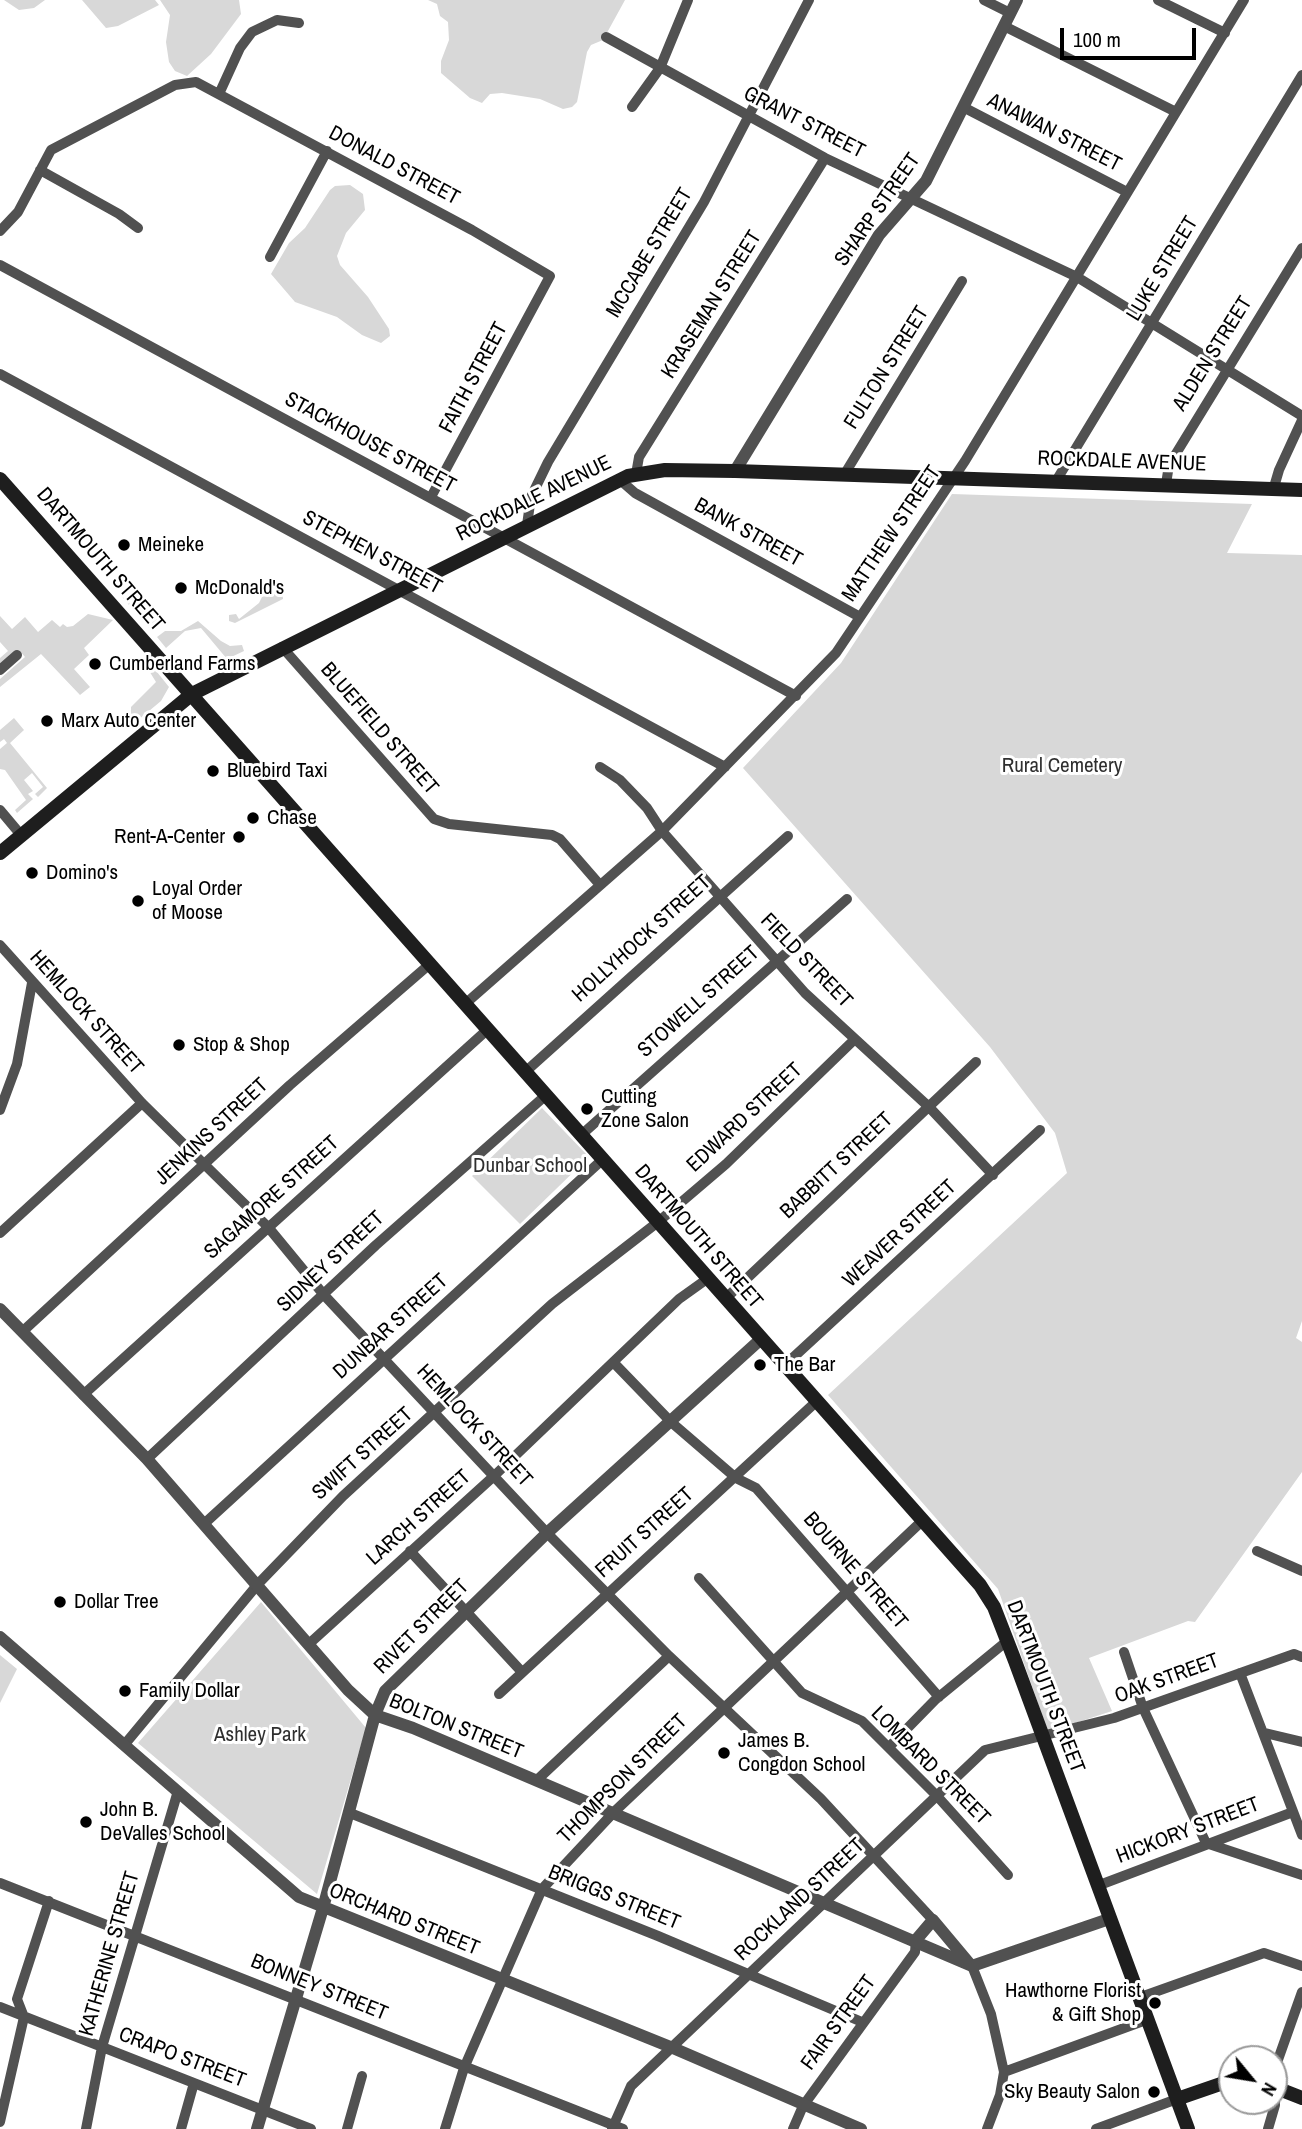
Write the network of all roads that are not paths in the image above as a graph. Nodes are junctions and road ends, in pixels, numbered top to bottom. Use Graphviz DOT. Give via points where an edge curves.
graph roads {
  1 [pos="688,0"];
  2 [pos="809,0"];
  3 [pos="984,0"];
  4 [pos="1017,0"];
  5 [pos="1158,0"];
  6 [pos="1244,0"];
  7 [pos="1010,13"];
  8 [pos="299,23"];
  9 [pos="1004,26"];
  10 [pos="1225,33"];
  11 [pos="606,37"];
  12 [pos="660,68"];
  13 [pos="1302,75"];
  14 [pos="219,94"];
  15 [pos="632,107"];
  16 [pos="963,107"];
  17 [pos="1176,112"];
  18 [pos="751,117"];
  19 [pos="327,151"];
  20 [pos="825,158"];
  21 [pos="40,170"];
  22 [pos="1127,192"];
  23 [pos="912,197"];
  24 [pos="138,228"];
  25 [pos="0,231"];
  26 [pos="1302,248"];
  27 [pos="270,257"];
  28 [pos="0,265"];
  29 [pos="550,276"];
  30 [pos="1077,277"];
  31 [pos="962,281"];
  32 [pos="1153,324"];
  33 [pos="1225,371"];
  34 [pos="0,374"];
  35 [pos="1302,418"];
  36 [pos="735,471"];
  37 [pos="636,474"];
  38 [pos="844,475"];
  39 [pos="953,478"];
  40 [pos="0,479"];
  41 [pos="619,479"];
  42 [pos="1056,481"];
  43 [pos="1166,484"];
  44 [pos="1274,487"];
  45 [pos="1302,489"];
  46 [pos="431,497"];
  47 [pos="527,525"];
  48 [pos="503,537"];
  49 [pos="398,589"];
  50 [pos="860,617"];
  51 [pos="282,647"];
  52 [pos="17,655"];
  53 [pos="0,670"];
  54 [pos="192,694"];
  55 [pos="796,696"];
  56 [pos="725,767"];
  57 [pos="600,768"];
  58 [pos="0,810"];
  59 [pos="662,831"];
  60 [pos="21,835"];
  61 [pos="788,836"];
  62 [pos="0,853"];
  63 [pos="600,885"];
  64 [pos="719,895"];
  65 [pos="847,900"];
  66 [pos="0,945"];
  67 [pos="775,960"];
  68 [pos="431,963"];
  69 [pos="32,983"];
  70 [pos="465,1004"];
  71 [pos="487,1030"];
  72 [pos="855,1039"];
  73 [pos="976,1062"];
  74 [pos="524,1073"];
  75 [pos="545,1096"];
  76 [pos="142,1103"];
  77 [pos="929,1107"];
  78 [pos="0,1110"];
  79 [pos="1040,1130"];
  80 [pos="580,1136"];
  81 [pos="602,1160"];
  82 [pos="206,1165"];
  83 [pos="993,1175"];
  84 [pos="658,1222"];
  85 [pos="268,1227"];
  86 [pos="0,1233"];
  87 [pos="707,1279"];
  88 [pos="324,1295"];
  89 [pos="725,1299"];
  90 [pos="0,1310"];
  91 [pos="22,1332"];
  92 [pos="761,1339"];
  93 [pos="384,1358"];
  94 [pos="614,1363"];
  95 [pos="785,1366"];
  96 [pos="83,1395"];
  97 [pos="817,1401"];
  98 [pos="435,1414"];
  99 [pos="671,1422"];
  100 [pos="147,1459"];
  101 [pos="494,1476"];
  102 [pos="736,1478"];
  103 [pos="922,1521"];
  104 [pos="205,1523"];
  105 [pos="547,1533"];
  106 [pos="410,1551"];
  107 [pos="1257,1551"];
  108 [pos="1302,1571"];
  109 [pos="699,1578"];
  110 [pos="258,1584"];
  111 [pos="845,1592"];
  112 [pos="607,1594"];
  113 [pos="465,1611"];
  114 [pos="0,1637"];
  115 [pos="1007,1641"];
  116 [pos="310,1643"];
  117 [pos="1302,1644"];
  118 [pos="1124,1652"];
  119 [pos="669,1656"];
  120 [pos="1298,1656"];
  121 [pos="774,1660"];
  122 [pos="521,1671"];
  123 [pos="1240,1673"];
  124 [pos="499,1694"];
  125 [pos="939,1697"];
  126 [pos="726,1706"];
  127 [pos="1143,1708"];
  128 [pos="375,1715"];
  129 [pos="1265,1733"];
  130 [pos="1042,1736"];
  131 [pos="1302,1742"];
  132 [pos="125,1744"];
  133 [pos="889,1747"];
  134 [pos="537,1780"];
  135 [pos="178,1791"];
  136 [pos="937,1796"];
  137 [pos="614,1812"];
  138 [pos="1293,1812"];
  139 [pos="350,1813"];
  140 [pos="1302,1835"];
  141 [pos="1206,1843"];
  142 [pos="873,1858"];
  143 [pos="1008,1875"];
  144 [pos="1302,1875"];
  145 [pos="0,1883"];
  146 [pos="1097,1886"];
  147 [pos="542,1889"];
  148 [pos="49,1901"];
  149 [pos="823,1902"];
  150 [pos="323,1908"];
  151 [pos="1109,1919"];
  152 [pos="933,1920"];
  153 [pos="136,1936"];
  154 [pos="916,1940"];
  155 [pos="972,1966"];
  156 [pos="1302,1966"];
  157 [pos="750,1974"];
  158 [pos="502,1981"];
  159 [pos="1302,1992"];
  160 [pos="1138,1998"];
  161 [pos="297,1999"];
  162 [pos="0,2007"];
  163 [pos="24,2017"];
  164 [pos="1146,2020"];
  165 [pos="862,2022"];
  166 [pos="1283,2045"];
  167 [pos="102,2047"];
  168 [pos="673,2048"];
  169 [pos="464,2068"];
  170 [pos="1004,2072"];
  171 [pos="362,2076"];
  172 [pos="194,2084"];
  173 [pos="1218,2085"];
  174 [pos="1177,2099"];
  175 [pos="803,2105"];
  176 [pos="262,2110"];
  177 [pos="0,2122"];
  178 [pos="616,2128"];
  179 [pos="86,2129"];
  180 [pos="181,2129"];
  181 [pos="257,2129"];
  182 [pos="311,2129"];
  183 [pos="347,2129"];
  184 [pos="445,2129"];
  185 [pos="793,2129"];
  186 [pos="861,2129"];
  187 [pos="987,2129"];
  188 [pos="1096,2129"];
  189 [pos="1188,2129"];
  1 -- 12 [label="street"];
  2 -- 18 [label="street, MCCABE STREET"];
  3 -- 7 [label="street"];
  4 -- 7 [label="street, SHARP STREET"];
  5 -- 10 [label="street"];
  6 -- 10 [label="street, MATTHEW STREET"];
  7 -- 9 [label="street, SHARP STREET"];
  8 -- 14 [label="street" via="277,20 253,32 240,48"];
  9 -- 16 [label="street, SHARP STREET"];
  9 -- 17 [label="street"];
  10 -- 17 [label="street, MATTHEW STREET"];
  11 -- 12 [label="street, GRANT STREET"];
  12 -- 15 [label="street"];
  12 -- 18 [label="street, GRANT STREET"];
  13 -- 32 [label="street, LUKE STREET"];
  14 -- 19 [label="street, DONALD STREET"];
  14 -- 21 [label="street, DONALD STREET" via="195,82 176,85 51,150"];
  16 -- 22 [label="street, ANAWAN STREET"];
  16 -- 23 [label="street, SHARP STREET" via="926,181"];
  17 -- 22 [label="street, MATTHEW STREET"];
  18 -- 20 [label="street, GRANT STREET"];
  18 -- 47 [label="street, MCCABE STREET" via="548,461 531,497"];
  19 -- 27 [label="street"];
  19 -- 29 [label="street, DONALD STREET"];
  20 -- 23 [label="street, GRANT STREET"];
  20 -- 37 [label="street, KRASEMAN STREET" via="639,457"];
  21 -- 24 [label="street"];
  21 -- 25 [label="street, DONALD STREET" via="18,212"];
  22 -- 30 [label="street, MATTHEW STREET"];
  23 -- 30 [label="street, GRANT STREET"];
  23 -- 36 [label="street, SHARP STREET" via="879,235"];
  26 -- 33 [label="street, ALDEN STREET"];
  28 -- 46 [label="street, STACKHOUSE STREET"];
  29 -- 46 [label="street, FAITH STREET"];
  30 -- 32 [label="street, GRANT STREET"];
  30 -- 39 [label="street, MATTHEW STREET"];
  31 -- 38 [label="street, FULTON STREET"];
  32 -- 33 [label="street, GRANT STREET"];
  32 -- 42 [label="street, LUKE STREET"];
  33 -- 35 [label="street, GRANT STREET"];
  33 -- 43 [label="street, ALDEN STREET" via="1169,465"];
  34 -- 49 [label="street, STEPHEN STREET"];
  35 -- 44 [label="street"];
  36 -- 37 [label="main road, ROCKDALE AVENUE"];
  36 -- 38 [label="main road, ROCKDALE AVENUE"];
  37 -- 41 [label="main road, ROCKDALE AVENUE"];
  38 -- 39 [label="main road, ROCKDALE AVENUE"];
  39 -- 42 [label="main road, ROCKDALE AVENUE"];
  39 -- 50 [label="street, MATTHEW STREET"];
  40 -- 54 [label="main road, DARTMOUTH STREET"];
  41 -- 47 [label="main road, ROCKDALE AVENUE"];
  41 -- 50 [label="street, BANK STREET" via="635,493"];
  42 -- 43 [label="main road, ROCKDALE AVENUE"];
  43 -- 44 [label="main road, ROCKDALE AVENUE"];
  44 -- 45 [label="main road, ROCKDALE AVENUE"];
  46 -- 48 [label="street, STACKHOUSE STREET"];
  47 -- 48 [label="main road, ROCKDALE AVENUE"];
  48 -- 49 [label="main road, ROCKDALE AVENUE"];
  48 -- 55 [label="street, STACKHOUSE STREET"];
  49 -- 51 [label="main road, ROCKDALE AVENUE"];
  49 -- 56 [label="street, STEPHEN STREET"];
  50 -- 55 [label="street, MATTHEW STREET" via="836,653"];
  51 -- 54 [label="main road, ROCKDALE AVENUE"];
  51 -- 63 [label="street, BLUEFIELD STREET" via="434,819 552,835"];
  52 -- 53 [label="street"];
  54 -- 60 [label="main road, ROCKDALE AVENUE"];
  54 -- 68 [label="main road, DARTMOUTH STREET"];
  55 -- 56 [label="street, MATTHEW STREET"];
  56 -- 59 [label="street, MATTHEW STREET"];
  57 -- 59 [label="street, FIELD STREET" via="620,780"];
  58 -- 60 [label="street"];
  59 -- 63 [label="street, MATTHEW STREET"];
  59 -- 64 [label="street, FIELD STREET"];
  60 -- 62 [label="main road, ROCKDALE AVENUE"];
  61 -- 64 [label="street, HOLLYHOCK STREET"];
  63 -- 70 [label="street, MATTHEW STREET"];
  64 -- 67 [label="street, FIELD STREET"];
  64 -- 74 [label="street, HOLLYHOCK STREET"];
  65 -- 67 [label="street, STOWELL STREET"];
  66 -- 69 [label="street, HEMLOCK STREET"];
  67 -- 72 [label="street, FIELD STREET"];
  67 -- 80 [label="street, STOWELL STREET"];
  68 -- 70 [label="main road, DARTMOUTH STREET"];
  68 -- 82 [label="street, JENKINS STREET"];
  69 -- 76 [label="street, HEMLOCK STREET"];
  69 -- 78 [label="street" via="17,1064"];
  70 -- 71 [label="main road, DARTMOUTH STREET"];
  71 -- 74 [label="main road, DARTMOUTH STREET"];
  71 -- 85 [label="street, SAGAMORE STREET"];
  72 -- 77 [label="street, FIELD STREET"];
  72 -- 84 [label="street, EDWARD STREET" via="804,1092"];
  73 -- 77 [label="street, BABBITT STREET"];
  74 -- 75 [label="main road, DARTMOUTH STREET"];
  75 -- 80 [label="main road, DARTMOUTH STREET"];
  75 -- 88 [label="street, SIDNEY STREET"];
  76 -- 82 [label="street, HEMLOCK STREET"];
  76 -- 86 [label="street"];
  77 -- 83 [label="street, FIELD STREET"];
  77 -- 89 [label="street, BABBITT STREET"];
  79 -- 83 [label="street, WEAVER STREET"];
  80 -- 81 [label="main road, DARTMOUTH STREET"];
  81 -- 84 [label="main road, DARTMOUTH STREET"];
  81 -- 93 [label="street, DUNBAR STREET"];
  82 -- 85 [label="street, HEMLOCK STREET"];
  82 -- 91 [label="street, JENKINS STREET"];
  83 -- 95 [label="street, WEAVER STREET"];
  84 -- 87 [label="main road, DARTMOUTH STREET"];
  84 -- 98 [label="street, SWIFT STREET" via="552,1304"];
  85 -- 88 [label="street, HEMLOCK STREET"];
  85 -- 96 [label="street, SAGAMORE STREET"];
  87 -- 89 [label="main road, DARTMOUTH STREET"];
  87 -- 94 [label="street, LARCH STREET" via="678,1299"];
  88 -- 93 [label="street, HEMLOCK STREET"];
  88 -- 100 [label="street, SIDNEY STREET"];
  89 -- 92 [label="main road, DARTMOUTH STREET"];
  90 -- 91 [label="street, BOLTON STREET"];
  91 -- 96 [label="street, BOLTON STREET"];
  92 -- 95 [label="main road, DARTMOUTH STREET"];
  92 -- 99 [label="street, RIVET STREET"];
  93 -- 98 [label="street, HEMLOCK STREET"];
  93 -- 104 [label="street, DUNBAR STREET"];
  94 -- 99 [label="street, BOURNE STREET"];
  94 -- 101 [label="street, LARCH STREET"];
  95 -- 97 [label="main road, DARTMOUTH STREET"];
  96 -- 100 [label="street, BOLTON STREET"];
  97 -- 102 [label="street, FRUIT STREET"];
  97 -- 103 [label="main road, DARTMOUTH STREET"];
  98 -- 101 [label="street, HEMLOCK STREET"];
  98 -- 110 [label="street, SWIFT STREET" via="343,1496"];
  99 -- 102 [label="street, BOURNE STREET"];
  99 -- 105 [label="street, RIVET STREET"];
  100 -- 104 [label="street, BOLTON STREET"];
  101 -- 105 [label="street, HEMLOCK STREET"];
  101 -- 106 [label="street, LARCH STREET"];
  102 -- 111 [label="street, BOURNE STREET" via="756,1488"];
  102 -- 112 [label="street, FRUIT STREET"];
  103 -- 111 [label="street, THOMPSON STREET"];
  103 -- 115 [label="main road, DARTMOUTH STREET" via="980,1586"];
  104 -- 110 [label="street, BOLTON STREET"];
  105 -- 112 [label="street, HEMLOCK STREET"];
  105 -- 113 [label="street, RIVET STREET"];
  106 -- 113 [label="street"];
  106 -- 116 [label="street, LARCH STREET"];
  107 -- 108 [label="street"];
  109 -- 121 [label="street, LOMBARD STREET"];
  110 -- 116 [label="street, BOLTON STREET"];
  110 -- 132 [label="street, SWIFT STREET"];
  111 -- 121 [label="street, THOMPSON STREET"];
  111 -- 125 [label="street, BOURNE STREET"];
  112 -- 119 [label="street, HEMLOCK STREET"];
  112 -- 122 [label="street, FRUIT STREET"];
  113 -- 122 [label="street"];
  113 -- 128 [label="street, RIVET STREET" via="392,1681"];
  114 -- 132 [label="street, ORCHARD STREET"];
  115 -- 125 [label="street"];
  115 -- 130 [label="main road, DARTMOUTH STREET"];
  116 -- 128 [label="street, BOLTON STREET"];
  117 -- 120 [label="street"];
  118 -- 127 [label="street"];
  119 -- 126 [label="street, HEMLOCK STREET"];
  119 -- 134 [label="street"];
  120 -- 123 [label="street, OAK STREET"];
  121 -- 126 [label="street, THOMPSON STREET"];
  121 -- 133 [label="street, LOMBARD STREET" via="802,1693 862,1721"];
  122 -- 124 [label="street, FRUIT STREET"];
  123 -- 127 [label="street, OAK STREET"];
  123 -- 129 [label="street"];
  125 -- 133 [label="street"];
  126 -- 137 [label="street, THOMPSON STREET"];
  126 -- 142 [label="street, HEMLOCK STREET" via="821,1799"];
  127 -- 130 [label="street, OAK STREET"];
  127 -- 141 [label="street"];
  128 -- 134 [label="street, BOLTON STREET"];
  128 -- 139 [label="street, RIVET STREET"];
  129 -- 131 [label="street"];
  129 -- 138 [label="street"];
  130 -- 136 [label="street, ROCKLAND STREET" via="985,1750"];
  130 -- 146 [label="main road, DARTMOUTH STREET"];
  132 -- 135 [label="street, ORCHARD STREET"];
  133 -- 136 [label="street, LOMBARD STREET"];
  134 -- 137 [label="street, BOLTON STREET"];
  135 -- 150 [label="street, ORCHARD STREET" via="299,1897"];
  135 -- 153 [label="street, KATHERINE STREET"];
  136 -- 142 [label="street, ROCKLAND STREET"];
  136 -- 143 [label="street, LOMBARD STREET"];
  137 -- 147 [label="street, THOMPSON STREET"];
  137 -- 149 [label="street, BOLTON STREET"];
  138 -- 140 [label="street"];
  138 -- 141 [label="street, HICKORY STREET"];
  139 -- 147 [label="street, BRIGGS STREET"];
  139 -- 150 [label="street, RIVET STREET"];
  141 -- 144 [label="street"];
  141 -- 146 [label="street, HICKORY STREET"];
  142 -- 149 [label="street, ROCKLAND STREET"];
  142 -- 152 [label="street, HEMLOCK STREET"];
  145 -- 148 [label="street, BONNEY STREET"];
  146 -- 151 [label="main road, DARTMOUTH STREET"];
  147 -- 157 [label="street, BRIGGS STREET"];
  147 -- 158 [label="street, THOMPSON STREET"];
  148 -- 153 [label="street, BONNEY STREET"];
  148 -- 163 [label="street" via="17,1999"];
  149 -- 154 [label="street, BOLTON STREET"];
  149 -- 157 [label="street, ROCKLAND STREET"];
  150 -- 158 [label="street, ORCHARD STREET"];
  150 -- 161 [label="street, RIVET STREET"];
  151 -- 155 [label="street"];
  151 -- 160 [label="main road, DARTMOUTH STREET"];
  152 -- 154 [label="street, FAIR STREET"];
  152 -- 155 [label="street"];
  153 -- 161 [label="street, BONNEY STREET"];
  153 -- 167 [label="street, KATHERINE STREET"];
  154 -- 155 [label="street"];
  154 -- 165 [label="street, FAIR STREET" via="915,1952"];
  155 -- 170 [label="street" via="991,2014"];
  156 -- 160 [label="street" via="1264,1953"];
  157 -- 165 [label="street, BRIGGS STREET"];
  157 -- 168 [label="street, ROCKLAND STREET"];
  158 -- 168 [label="street, ORCHARD STREET"];
  158 -- 169 [label="street, THOMPSON STREET"];
  159 -- 166 [label="street"];
  160 -- 164 [label="main road, DARTMOUTH STREET"];
  161 -- 169 [label="street, BONNEY STREET"];
  161 -- 176 [label="street, RIVET STREET"];
  162 -- 163 [label="street, CRAPO STREET"];
  163 -- 167 [label="street, CRAPO STREET"];
  163 -- 177 [label="street"];
  164 -- 170 [label="street"];
  164 -- 174 [label="main road, DARTMOUTH STREET"];
  165 -- 175 [label="street, FAIR STREET"];
  167 -- 172 [label="street, CRAPO STREET"];
  167 -- 179 [label="street, KATHERINE STREET"];
  168 -- 175 [label="street, ORCHARD STREET"];
  168 -- 178 [label="street, ROCKLAND STREET" via="631,2085"];
  169 -- 178 [label="street, BONNEY STREET"];
  169 -- 184 [label="street, THOMPSON STREET"];
  170 -- 187 [label="street"];
  171 -- 183 [label="street"];
  172 -- 176 [label="street, CRAPO STREET"];
  172 -- 180 [label="street"];
  173 -- 174 [label="main road"];
  174 -- 188 [label="street"];
  174 -- 189 [label="main road, DARTMOUTH STREET"];
  175 -- 185 [label="street, FAIR STREET"];
  175 -- 186 [label="street, ORCHARD STREET"];
  176 -- 181 [label="street, RIVET STREET"];
  176 -- 182 [label="street, CRAPO STREET"];
}
